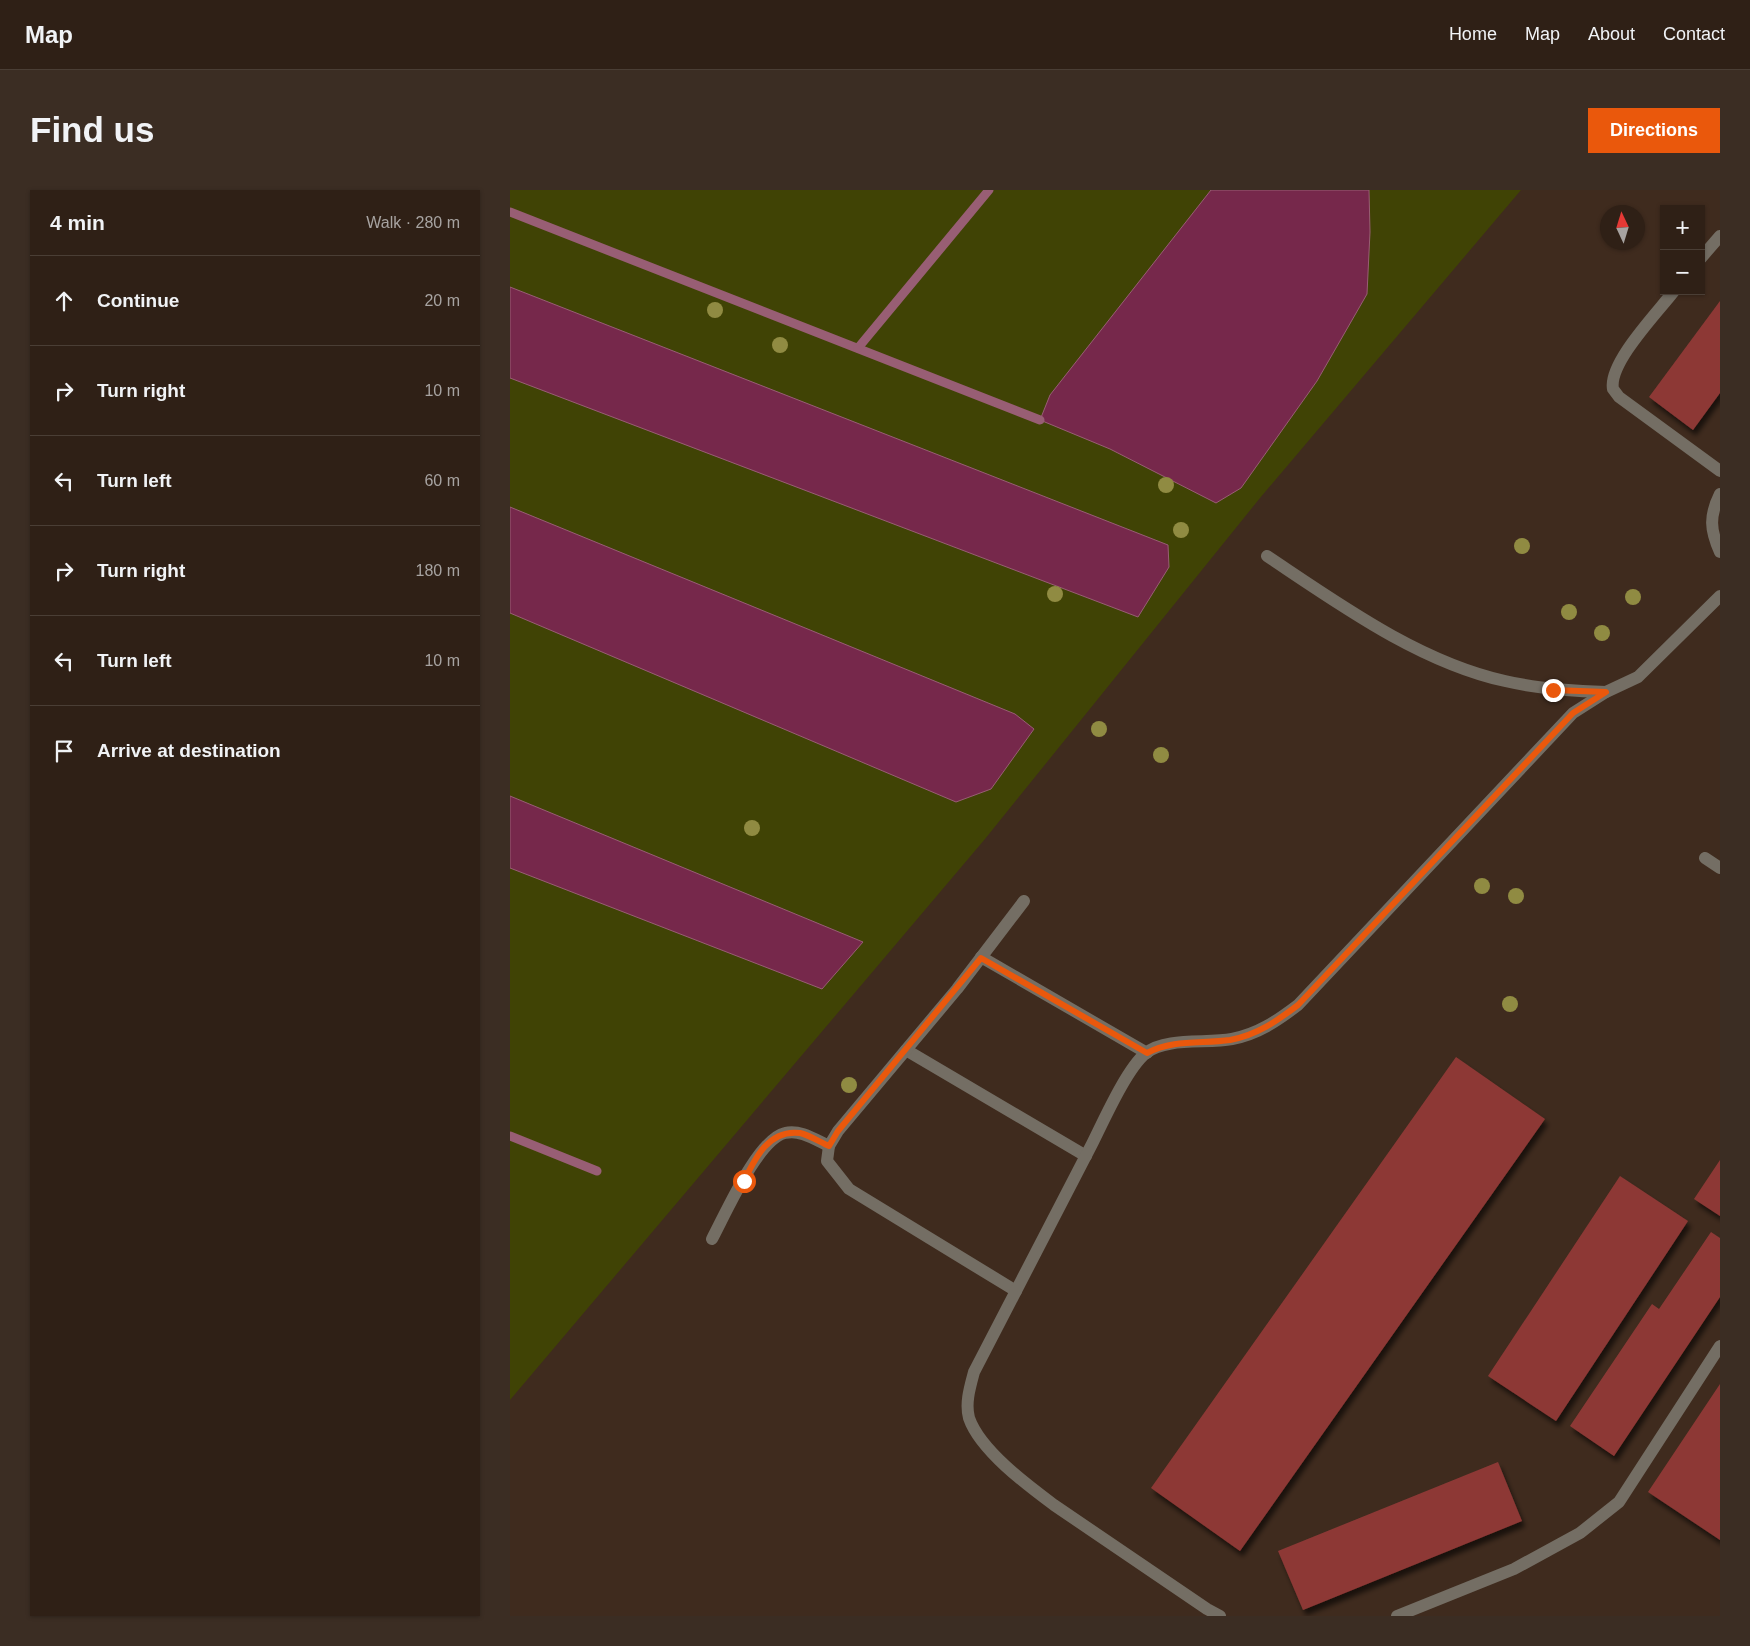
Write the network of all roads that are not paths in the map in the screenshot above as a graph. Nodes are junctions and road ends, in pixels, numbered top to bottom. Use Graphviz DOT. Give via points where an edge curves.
graph roads {
  1 [pos="1720,236"];
  2 [pos="1705,253"];
  3 [pos="1671,295"];
  4 [pos="1720,471"];
  5 [pos="1720,494"];
  6 [pos="1720,552"];
  7 [pos="1268,556"];
  8 [pos="1720,596"];
  9 [pos="1606,692"];
  10 [pos="1705,858"];
  11 [pos="1720,868"];
  12 [pos="1024,901"];
  13 [pos="981,958"];
  14 [pos="906,1050"];
  15 [pos="1147,1053"];
  16 [pos="829,1146"];
  17 [pos="1086,1156"];
  18 [pos="712,1239"];
  19 [pos="1016,1291"];
  20 [pos="1720,1346"];
  21 [pos="1220,1616"];
  22 [pos="1397,1616"];
  1 -- 2 [label="lane"];
  3 -- 4 [label="lane" via="1628,350 1614,373 1613,389 1619,397"];
  5 -- 6 [label="lane" via="1711,532"];
  7 -- 9 [label="lane" via="1351,612 1452,664 1504,681 1553,690"];
  8 -- 9 [label="lane" via="1638,677"];
  9 -- 15 [label="lane" via="1573,713 1298,1005 1258,1032 1231,1040 1158,1047"];
  10 -- 11 [label="lane"];
  12 -- 13 [label="lane"];
  13 -- 14 [label="lane"];
  13 -- 15 [label="lane"];
  14 -- 16 [label="lane"];
  14 -- 17 [label="lane"];
  15 -- 17 [label="lane" via="1133,1068"];
  16 -- 18 [label="lane" via="801,1134 785,1133 768,1142 757,1155"];
  16 -- 19 [label="lane" via="827,1161 849,1189"];
  17 -- 19 [label="lane"];
  19 -- 21 [label="lane" via="974,1372 968,1396 969,1417 984,1443 1054,1506"];
  20 -- 22 [label="lane" via="1619,1502 1580,1533 1514,1569"];
}
